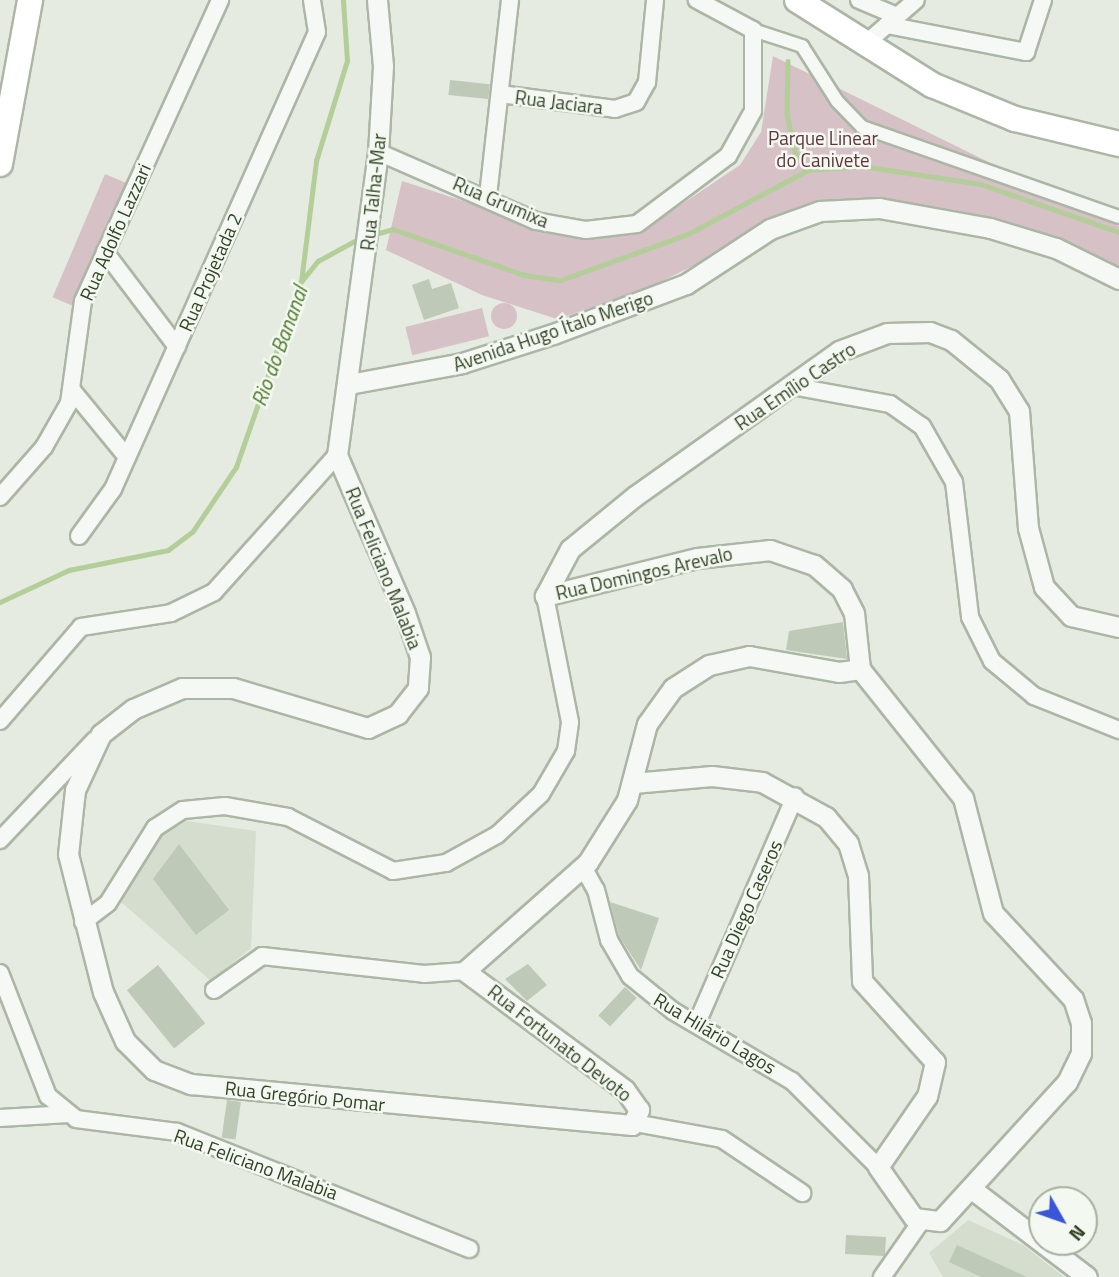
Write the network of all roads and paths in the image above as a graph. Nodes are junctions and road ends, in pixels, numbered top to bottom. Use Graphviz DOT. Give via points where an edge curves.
graph roads {
  1 [pos="30,0"];
  2 [pos="220,0"];
  3 [pos="313,0"];
  4 [pos="377,0"];
  5 [pos="510,0"];
  6 [pos="655,0"];
  7 [pos="697,0"];
  8 [pos="797,0"];
  9 [pos="859,0"];
  10 [pos="916,0"];
  11 [pos="1043,0"];
  12 [pos="892,20"];
  13 [pos="754,32"];
  14 [pos="865,44"];
  15 [pos="500,94"];
  16 [pos="1119,144"];
  17 [pos="378,152"];
  18 [pos="1,158"];
  19 [pos="488,196"];
  20 [pos="1119,217"];
  21 [pos="105,251"];
  22 [pos="1119,279"];
  23 [pos="177,347"];
  24 [pos="349,384"];
  25 [pos="797,387"];
  26 [pos="72,390"];
  27 [pos="337,454"];
  28 [pos="126,456"];
  29 [pos="0,497"];
  30 [pos="79,536"];
  31 [pos="545,596"];
  32 [pos="1119,627"];
  33 [pos="860,669"];
  34 [pos="0,721"];
  35 [pos="1119,730"];
  36 [pos="102,734"];
  37 [pos="634,783"];
  38 [pos="795,796"];
  39 [pos="0,839"];
  40 [pos="583,867"];
  41 [pos="83,922"];
  42 [pos="465,971"];
  43 [pos="0,973"];
  44 [pos="214,990"];
  45 [pos="697,1023"];
  46 [pos="69,1114"];
  47 [pos="0,1118"];
  48 [pos="635,1123"];
  49 [pos="878,1167"];
  50 [pos="973,1190"];
  51 [pos="802,1193"];
  52 [pos="920,1223"];
  53 [pos="469,1249"];
  54 [pos="882,1277"];
  55 [pos="1087,1277"];
  1 -- 18 [label="main road"];
  2 -- 21 [label="street, Rua Adolfo Lazzari"];
  3 -- 23 [label="street, Rua Projetada 2" via="317,32"];
  4 -- 17 [label="street, Rua Talha-Mar" via="383,65"];
  5 -- 15 [label="street"];
  6 -- 15 [label="street, Rua Jaciara" via="647,82 636,102 615,109"];
  7 -- 13 [label="street"];
  8 -- 14 [label="main road"];
  9 -- 12 [label="street"];
  10 -- 12 [label="street"];
  11 -- 12 [label="street" via="1026,52"];
  12 -- 14 [label="street"];
  13 -- 19 [label="street, Rua Grumixa" via="757,92 743,136 712,173 655,214 629,227 586,230 536,221"];
  13 -- 20 [label="street" via="803,46 837,101 862,127"];
  14 -- 16 [label="main road" via="895,66 969,101"];
  15 -- 19 [label="street"];
  17 -- 19 [label="street, Rua Grumixa"];
  17 -- 24 [label="street, Rua Talha-Mar"];
  21 -- 23 [label="street"];
  21 -- 26 [label="street, Rua Adolfo Lazzari" via="83,301"];
  22 -- 24 [label="street, Avenida Hugo Ítalo Merigo" via="1056,248 990,228 879,208 820,211 770,229 686,284 553,334 462,363"];
  23 -- 28 [label="street, Rua Projetada 2"];
  24 -- 27 [label="street"];
  25 -- 31 [label="street, Rua Emílio Castro" via="578,542 554,571"];
  25 -- 32 [label="street, Rua Emílio Castro" via="839,351 887,332 930,332 969,352 999,380 1019,411 1028,528 1044,587 1071,616"];
  25 -- 35 [label="street" via="890,404 922,426 954,482 970,617 992,661 1034,696"];
  26 -- 28 [label="street"];
  26 -- 29 [label="street, Rua Adolfo Lazzari" via="51,437"];
  27 -- 34 [label="street" via="214,592 171,613 81,626"];
  27 -- 36 [label="street, Rua Feliciano Malabia" via="419,657 422,673 410,704 368,728 233,688 182,688 133,709"];
  28 -- 30 [label="street, Rua Projetada 2" via="102,510"];
  31 -- 33 [label="street, Rua Domingos Arevalo" via="696,558 770,550 814,565 842,589 855,613"];
  31 -- 41 [label="street, Rua Domingos Arevalo" via="570,722 566,751 541,794 497,835 446,863 407,873 375,866 288,817 225,806 183,810 150,834 108,903"];
  33 -- 37 [label="street" via="839,672 775,656 709,666 657,705 639,743"];
  33 -- 50 [label="street" via="963,798 993,913 1063,986 1079,1014 1077,1066"];
  36 -- 39 [label="street, Rua Feliciano Malabia"];
  36 -- 41 [label="street, Rua Gregório Pomar" via="75,790 68,833"];
  37 -- 38 [label="street" via="712,776 762,782"];
  37 -- 40 [label="street"];
  38 -- 45 [label="street, Rua Diego Caseros"];
  38 -- 49 [label="street" via="826,817 854,860 864,986 910,1028 935,1062 928,1096"];
  40 -- 42 [label="street"];
  40 -- 45 [label="street, Rua Hilário Lagos" via="596,890 608,940 630,975"];
  41 -- 48 [label="street, Rua Gregório Pomar" via="125,1041 170,1079 542,1121"];
  42 -- 44 [label="street" via="424,974 262,956"];
  42 -- 48 [label="street, Rua Fortunato Devoto" via="625,1090 639,1110"];
  43 -- 46 [label="street, Rua Feliciano Malabia" via="48,1096"];
  45 -- 49 [label="street, Rua Hilário Lagos" via="792,1081"];
  46 -- 47 [label="street"];
  46 -- 53 [label="street, Rua Feliciano Malabia" via="93,1124 177,1132 219,1146"];
  48 -- 51 [label="street, Rua Gregório Pomar" via="722,1139"];
  49 -- 52 [label="street, Rua Hilário Lagos"];
  50 -- 52 [label="street" via="940,1221"];
  50 -- 55 [label="street"];
  52 -- 54 [label="street"];
}
